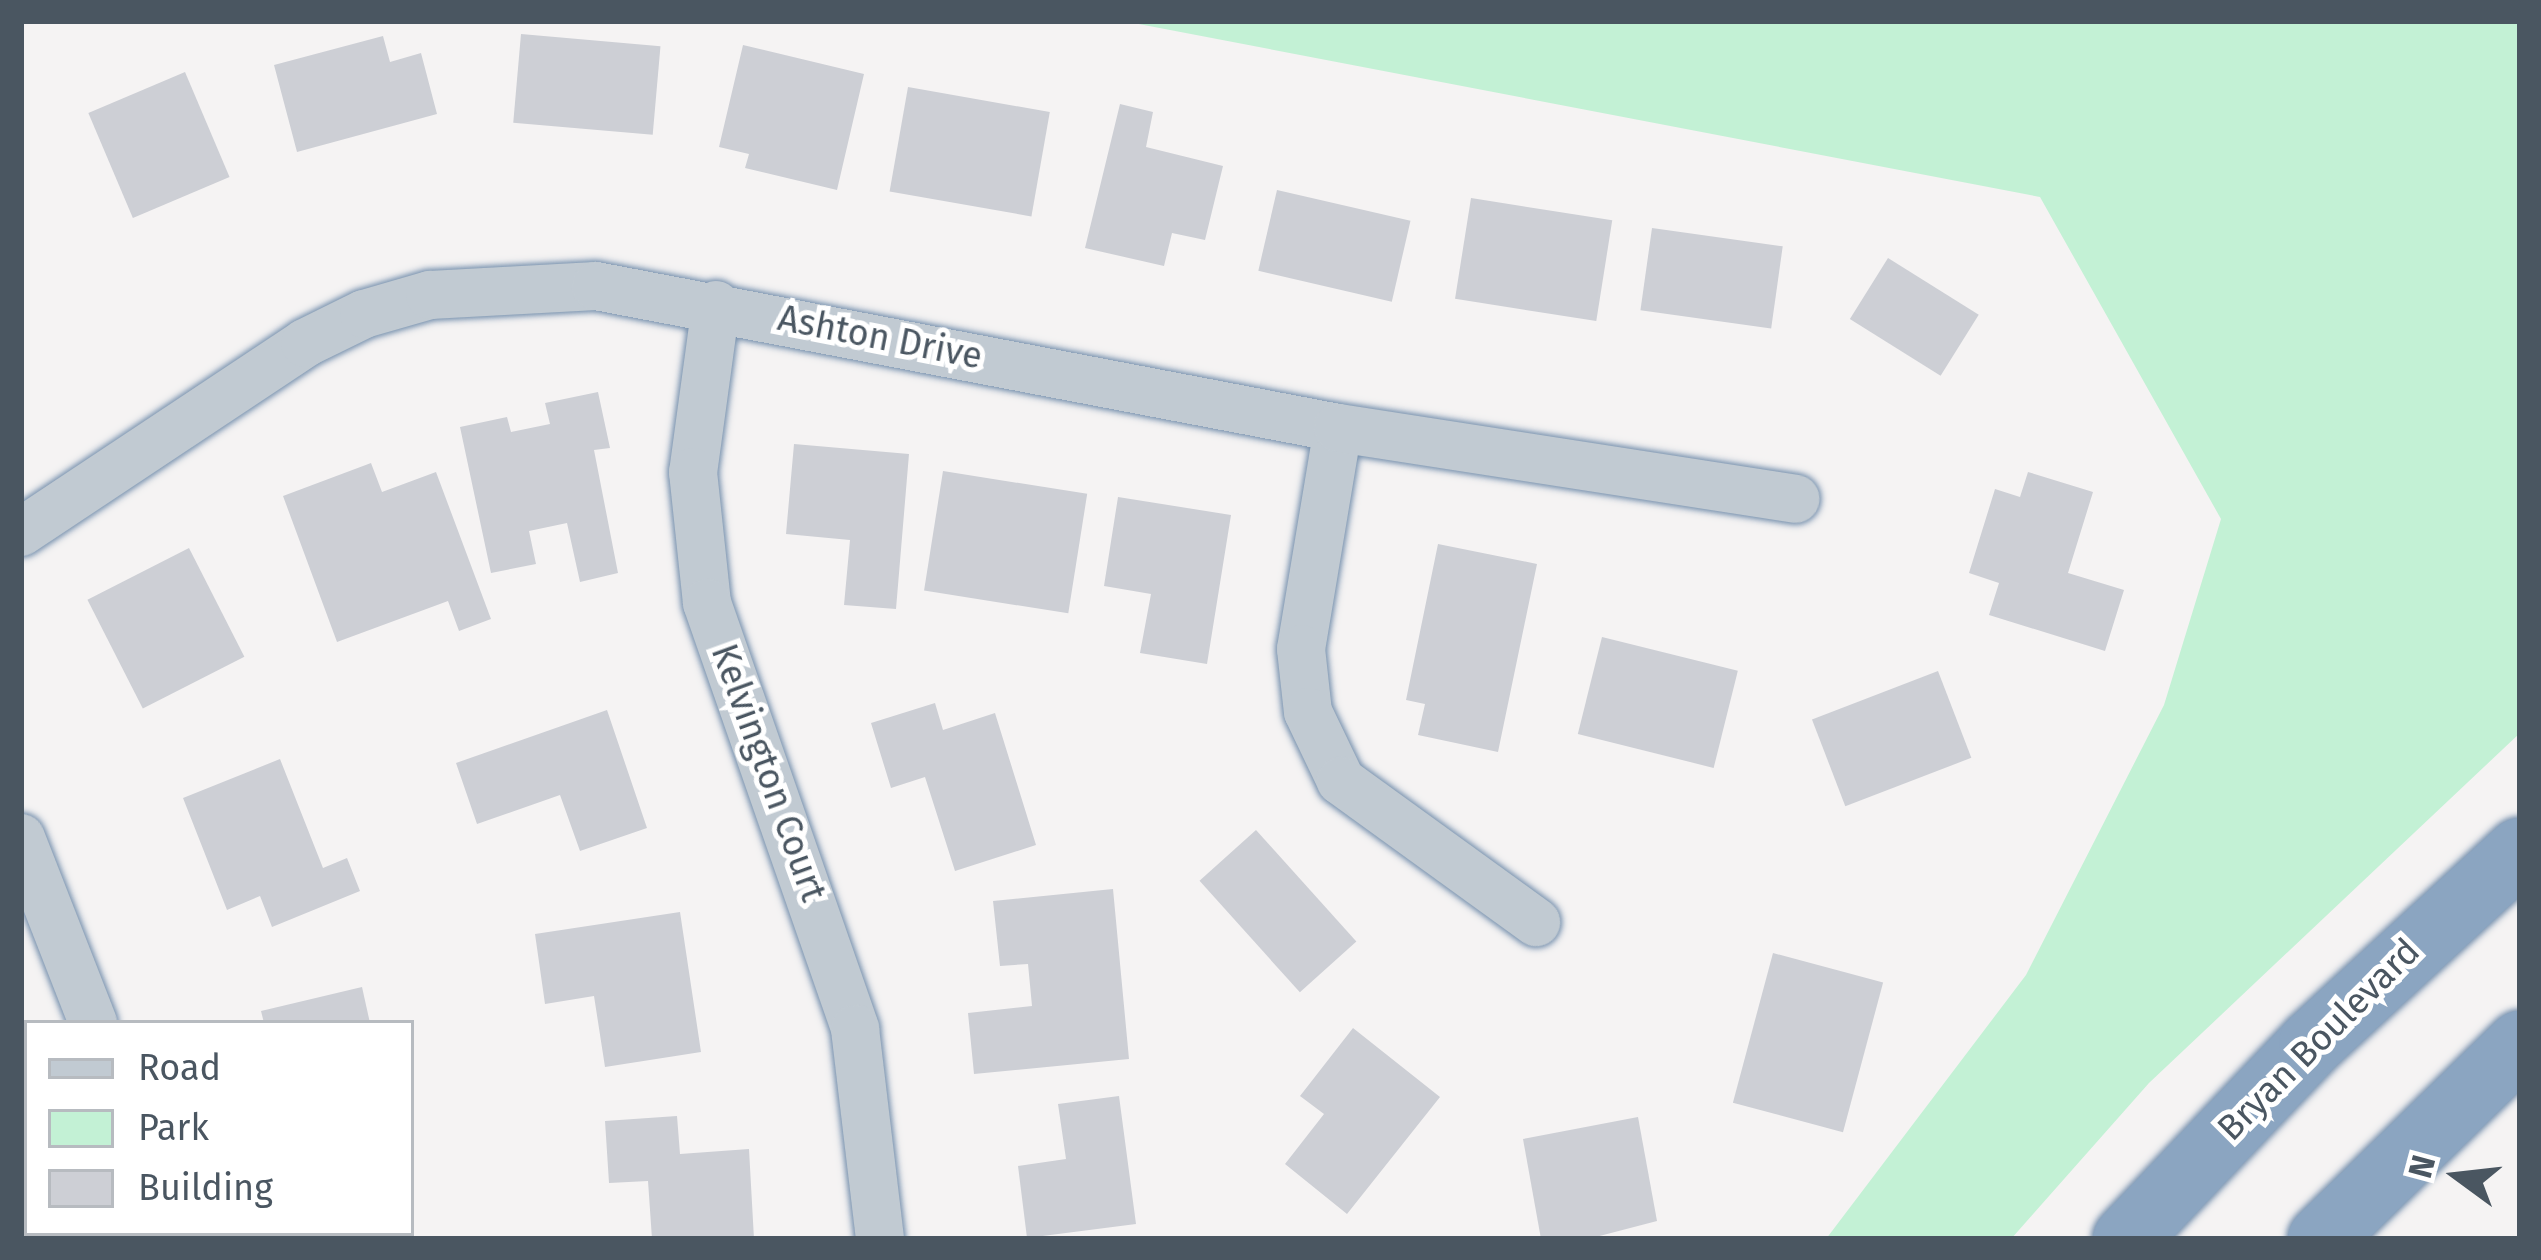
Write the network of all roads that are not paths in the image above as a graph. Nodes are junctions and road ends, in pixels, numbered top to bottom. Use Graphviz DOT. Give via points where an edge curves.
graph roads {
  1 [pos="716,305"];
  2 [pos="1338,428"];
  3 [pos="1796,499"];
  4 [pos="21,532"];
  5 [pos="21,838"];
  6 [pos="2520,850"];
  7 [pos="1536,922"];
  8 [pos="92,1020"];
  9 [pos="2520,1044"];
  10 [pos="880,1239"];
  11 [pos="2126,1239"];
  12 [pos="2321,1239"];
  1 -- 2 [label="street, Ashton Drive"];
  1 -- 4 [label="street, Ashton Drive" via="596,286 507,288 364,314 305,343"];
  1 -- 10 [label="street, Kelvington Court" via="693,472 707,603 855,1029"];
  2 -- 3 [label="street, Ashton Drive"];
  2 -- 7 [label="street" via="1301,649 1308,712 1341,781"];
  5 -- 8 [label="street"];
  6 -- 11 [label="highway, Bryan Boulevard" via="2312,1042"];
  9 -- 12 [label="highway"];
}
